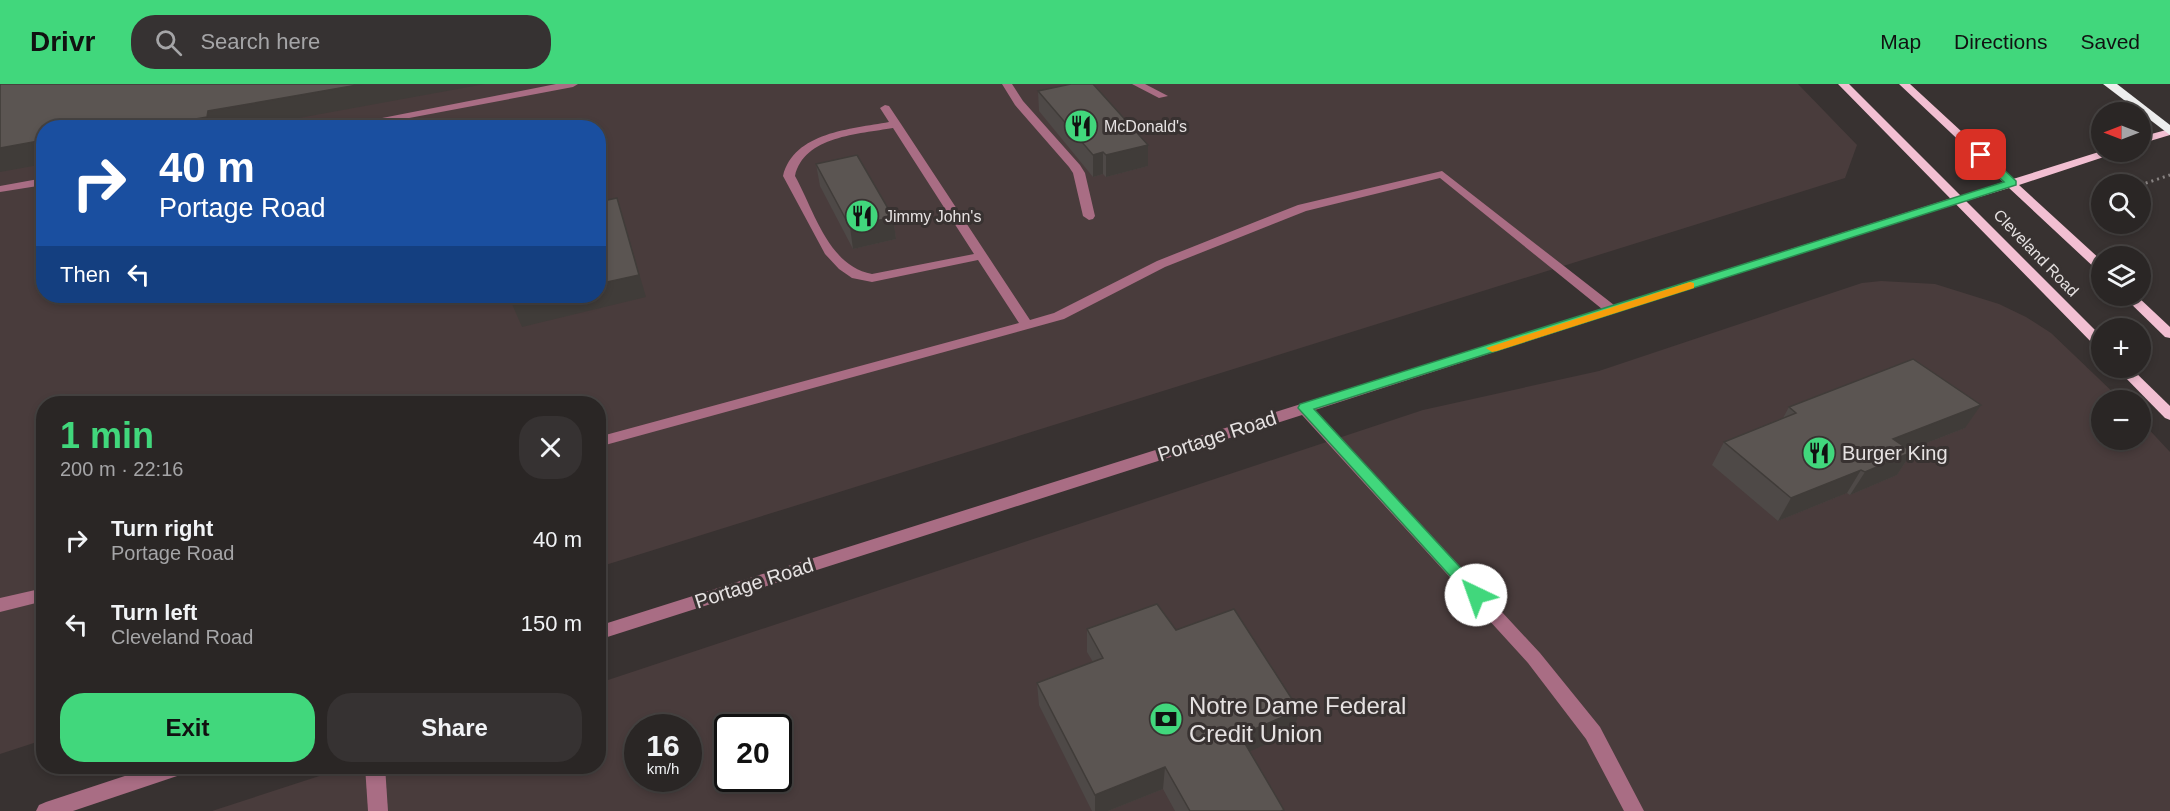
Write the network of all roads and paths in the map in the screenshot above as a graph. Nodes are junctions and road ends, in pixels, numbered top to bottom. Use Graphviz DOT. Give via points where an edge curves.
graph roads {
  1 [pos="573,84"];
  2 [pos="1007,84"];
  3 [pos="1137,84"];
  4 [pos="1843,84"];
  5 [pos="1904,84"];
  6 [pos="2109,84"];
  7 [pos="1162,96"];
  8 [pos="885,108"];
  9 [pos="379,120"];
  10 [pos="896,124"];
  11 [pos="2170,131"];
  12 [pos="2151,137"];
  13 [pos="2091,158"];
  14 [pos="2170,174"];
  15 [pos="2151,181"];
  16 [pos="36,182"];
  17 [pos="2012,183"];
  18 [pos="0,189"];
  19 [pos="1959,200"];
  20 [pos="1089,216"];
  21 [pos="981,256"];
  22 [pos="2091,258"];
  23 [pos="2141,306"];
  24 [pos="1612,310"];
  25 [pos="1027,325"];
  26 [pos="2091,334"];
  27 [pos="2170,334"];
  28 [pos="2133,378"];
  29 [pos="1304,408"];
  30 [pos="2170,415"];
  31 [pos="606,440"];
  32 [pos="36,596"];
  33 [pos="0,605"];
  34 [pos="606,630"];
  35 [pos="158,774"];
  36 [pos="376,774"];
  37 [pos="45,811"];
  38 [pos="378,811"];
  39 [pos="1634,811"];
  1 -- 9 [label="street"];
  2 -- 20 [label="street" via="1074,165"];
  3 -- 7 [label="street"];
  4 -- 19 [label="main road, Cleveland Road"];
  5 -- 17 [label="main road, Cleveland Road"];
  6 -- 11 [label="highway"];
  8 -- 10 [label="street"];
  10 -- 21 [label="street"];
  10 -- 21 [label="street" via="816,143 795,156 789,166 789,176 832,257 861,278 873,278"];
  11 -- 12 [label="main road"];
  13 -- 17 [label="main road, Portage Road"];
  14 -- 15 [label="path"];
  16 -- 18 [label="street"];
  17 -- 19 [label="main road, Portage Road"];
  17 -- 22 [label="main road, Cleveland Road"];
  19 -- 24 [label="street, Portage Road"];
  19 -- 26 [label="main road, Cleveland Road"];
  21 -- 25 [label="street"];
  23 -- 27 [label="main road"];
  24 -- 25 [label="street" via="1442,174 1302,208 1161,264 1059,316"];
  24 -- 29 [label="street, Portage Road"];
  25 -- 31 [label="street"];
  28 -- 30 [label="main road"];
  29 -- 34 [label="street, Portage Road"];
  29 -- 39 [label="street" via="1534,657 1593,733"];
  32 -- 33 [label="street"];
  35 -- 37 [label="street"];
  36 -- 38 [label="street"];
}
